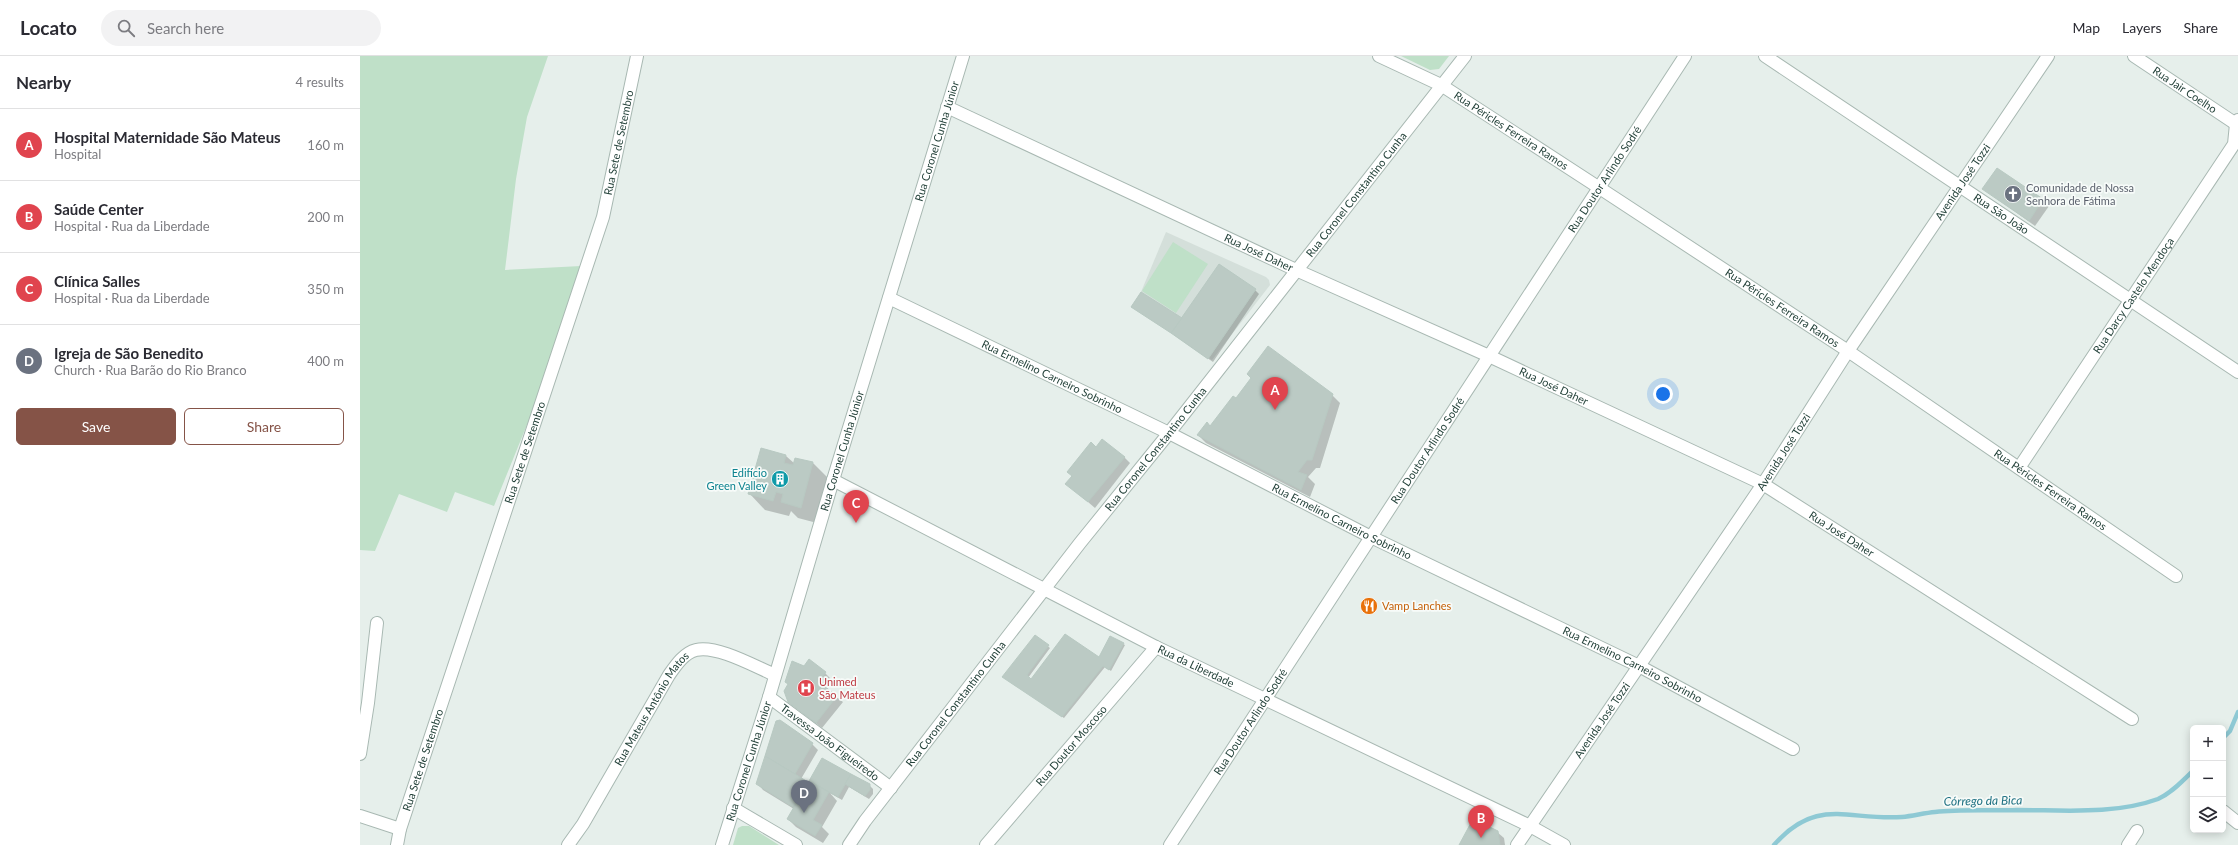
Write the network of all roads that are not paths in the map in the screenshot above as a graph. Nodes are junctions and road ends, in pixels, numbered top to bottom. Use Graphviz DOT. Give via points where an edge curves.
graph roads {
  1 [pos="637,56"];
  2 [pos="963,56"];
  3 [pos="1379,56"];
  4 [pos="1465,56"];
  5 [pos="1685,56"];
  6 [pos="1765,56"];
  7 [pos="2048,56"];
  8 [pos="2134,56"];
  9 [pos="1441,85"];
  10 [pos="947,107"];
  11 [pos="2237,122"];
  12 [pos="2236,145"];
  13 [pos="1598,187"];
  14 [pos="1960,187"];
  15 [pos="1296,270"];
  16 [pos="889,298"];
  17 [pos="2128,301"];
  18 [pos="1848,351"];
  19 [pos="1489,356"];
  20 [pos="2238,372"];
  21 [pos="1169,433"];
  22 [pos="2019,468"];
  23 [pos="833,480"];
  24 [pos="1763,484"];
  25 [pos="1371,537"];
  26 [pos="2176,576"];
  27 [pos="1044,589"];
  28 [pos="377,623"];
  29 [pos="1156,647"];
  30 [pos="1639,666"];
  31 [pos="775,675"];
  32 [pos="769,697"];
  33 [pos="1265,700"];
  34 [pos="2132,719"];
  35 [pos="1793,749"];
  36 [pos="360,754"];
  37 [pos="891,788"];
  38 [pos="733,808"];
  39 [pos="2226,813"];
  40 [pos="360,816"];
  41 [pos="2238,823"];
  42 [pos="1530,826"];
  43 [pos="400,829"];
  44 [pos="2137,831"];
  45 [pos="397,845"];
  46 [pos="568,845"];
  47 [pos="722,845"];
  48 [pos="796,845"];
  49 [pos="850,845"];
  50 [pos="986,845"];
  51 [pos="1170,845"];
  52 [pos="1517,845"];
  53 [pos="1564,845"];
  54 [pos="2128,845"];
  1 -- 43 [label="street, Rua Sete de Setembro" via="603,217"];
  2 -- 10 [label="street, Rua Coronel Cunha Júnior"];
  3 -- 9 [label="street, Rua Péricles Ferreira Ramos"];
  4 -- 9 [label="street, Rua Coronel Constantino Cunha"];
  5 -- 13 [label="street, Rua Doutor Arlindo Sodré"];
  6 -- 14 [label="street, Rua São João"];
  7 -- 14 [label="street, Avenida José Tozzi"];
  8 -- 11 [label="street, Rua Jair Coelho"];
  9 -- 13 [label="street, Rua Péricles Ferreira Ramos"];
  9 -- 15 [label="street, Rua Coronel Constantino Cunha"];
  10 -- 15 [label="street, Rua José Daher"];
  10 -- 16 [label="street, Rua Coronel Cunha Júnior"];
  11 -- 12 [label="street, Rua Darcy Castelo Mendoça"];
  12 -- 17 [label="street, Rua Darcy Castelo Mendoça"];
  13 -- 18 [label="street, Rua Péricles Ferreira Ramos"];
  13 -- 19 [label="street, Rua Doutor Arlindo Sodré"];
  14 -- 17 [label="street, Rua São João"];
  14 -- 18 [label="street, Avenida José Tozzi"];
  15 -- 19 [label="street, Rua José Daher"];
  15 -- 21 [label="street, Rua Coronel Constantino Cunha"];
  16 -- 21 [label="street, Rua Ermelino Carneiro Sobrinho"];
  16 -- 23 [label="street, Rua Coronel Cunha Júnior"];
  17 -- 20 [label="street, Rua São João"];
  17 -- 22 [label="street, Rua Darcy Castelo Mendoça"];
  18 -- 22 [label="street, Rua Péricles Ferreira Ramos"];
  18 -- 24 [label="street, Avenida José Tozzi"];
  19 -- 24 [label="street, Rua José Daher"];
  19 -- 25 [label="street, Rua Doutor Arlindo Sodré"];
  21 -- 25 [label="street, Rua Ermelino Carneiro Sobrinho"];
  21 -- 27 [label="street, Rua Coronel Constantino Cunha"];
  22 -- 26 [label="street, Rua Péricles Ferreira Ramos"];
  23 -- 27 [label="street, Rua da Liberdade"];
  23 -- 31 [label="street, Rua Coronel Cunha Júnior"];
  24 -- 30 [label="street, Avenida José Tozzi"];
  24 -- 34 [label="street, Rua José Daher"];
  25 -- 30 [label="street, Rua Ermelino Carneiro Sobrinho"];
  25 -- 33 [label="street, Rua Doutor Arlindo Sodré"];
  27 -- 29 [label="street, Rua da Liberdade"];
  27 -- 37 [label="street, Rua Coronel Constantino Cunha"];
  28 -- 36 [label="street"];
  29 -- 33 [label="street, Rua da Liberdade"];
  29 -- 50 [label="street, Rua Doutor Moscoso"];
  30 -- 35 [label="street, Rua Ermelino Carneiro Sobrinho"];
  30 -- 42 [label="street, Avenida José Tozzi"];
  31 -- 32 [label="street, Rua Coronel Cunha Júnior"];
  31 -- 46 [label="street, Rua Mateus Antônio Matos" via="711,648 695,650 680,659 583,824"];
  32 -- 37 [label="street, Travessa João Figueiredo"];
  32 -- 38 [label="street, Rua Coronel Cunha Júnior"];
  33 -- 42 [label="street, Rua da Liberdade"];
  33 -- 51 [label="street, Rua Doutor Arlindo Sodré"];
  37 -- 49 [label="street, Rua Coronel Constantino Cunha"];
  38 -- 47 [label="street, Rua Coronel Cunha Júnior"];
  38 -- 48 [label="street"];
  39 -- 41 [label="street"];
  40 -- 43 [label="street"];
  42 -- 52 [label="street, Avenida José Tozzi"];
  42 -- 53 [label="street, Rua da Liberdade"];
  43 -- 45 [label="street, Rua Sete de Setembro"];
  44 -- 54 [label="street"];
}
